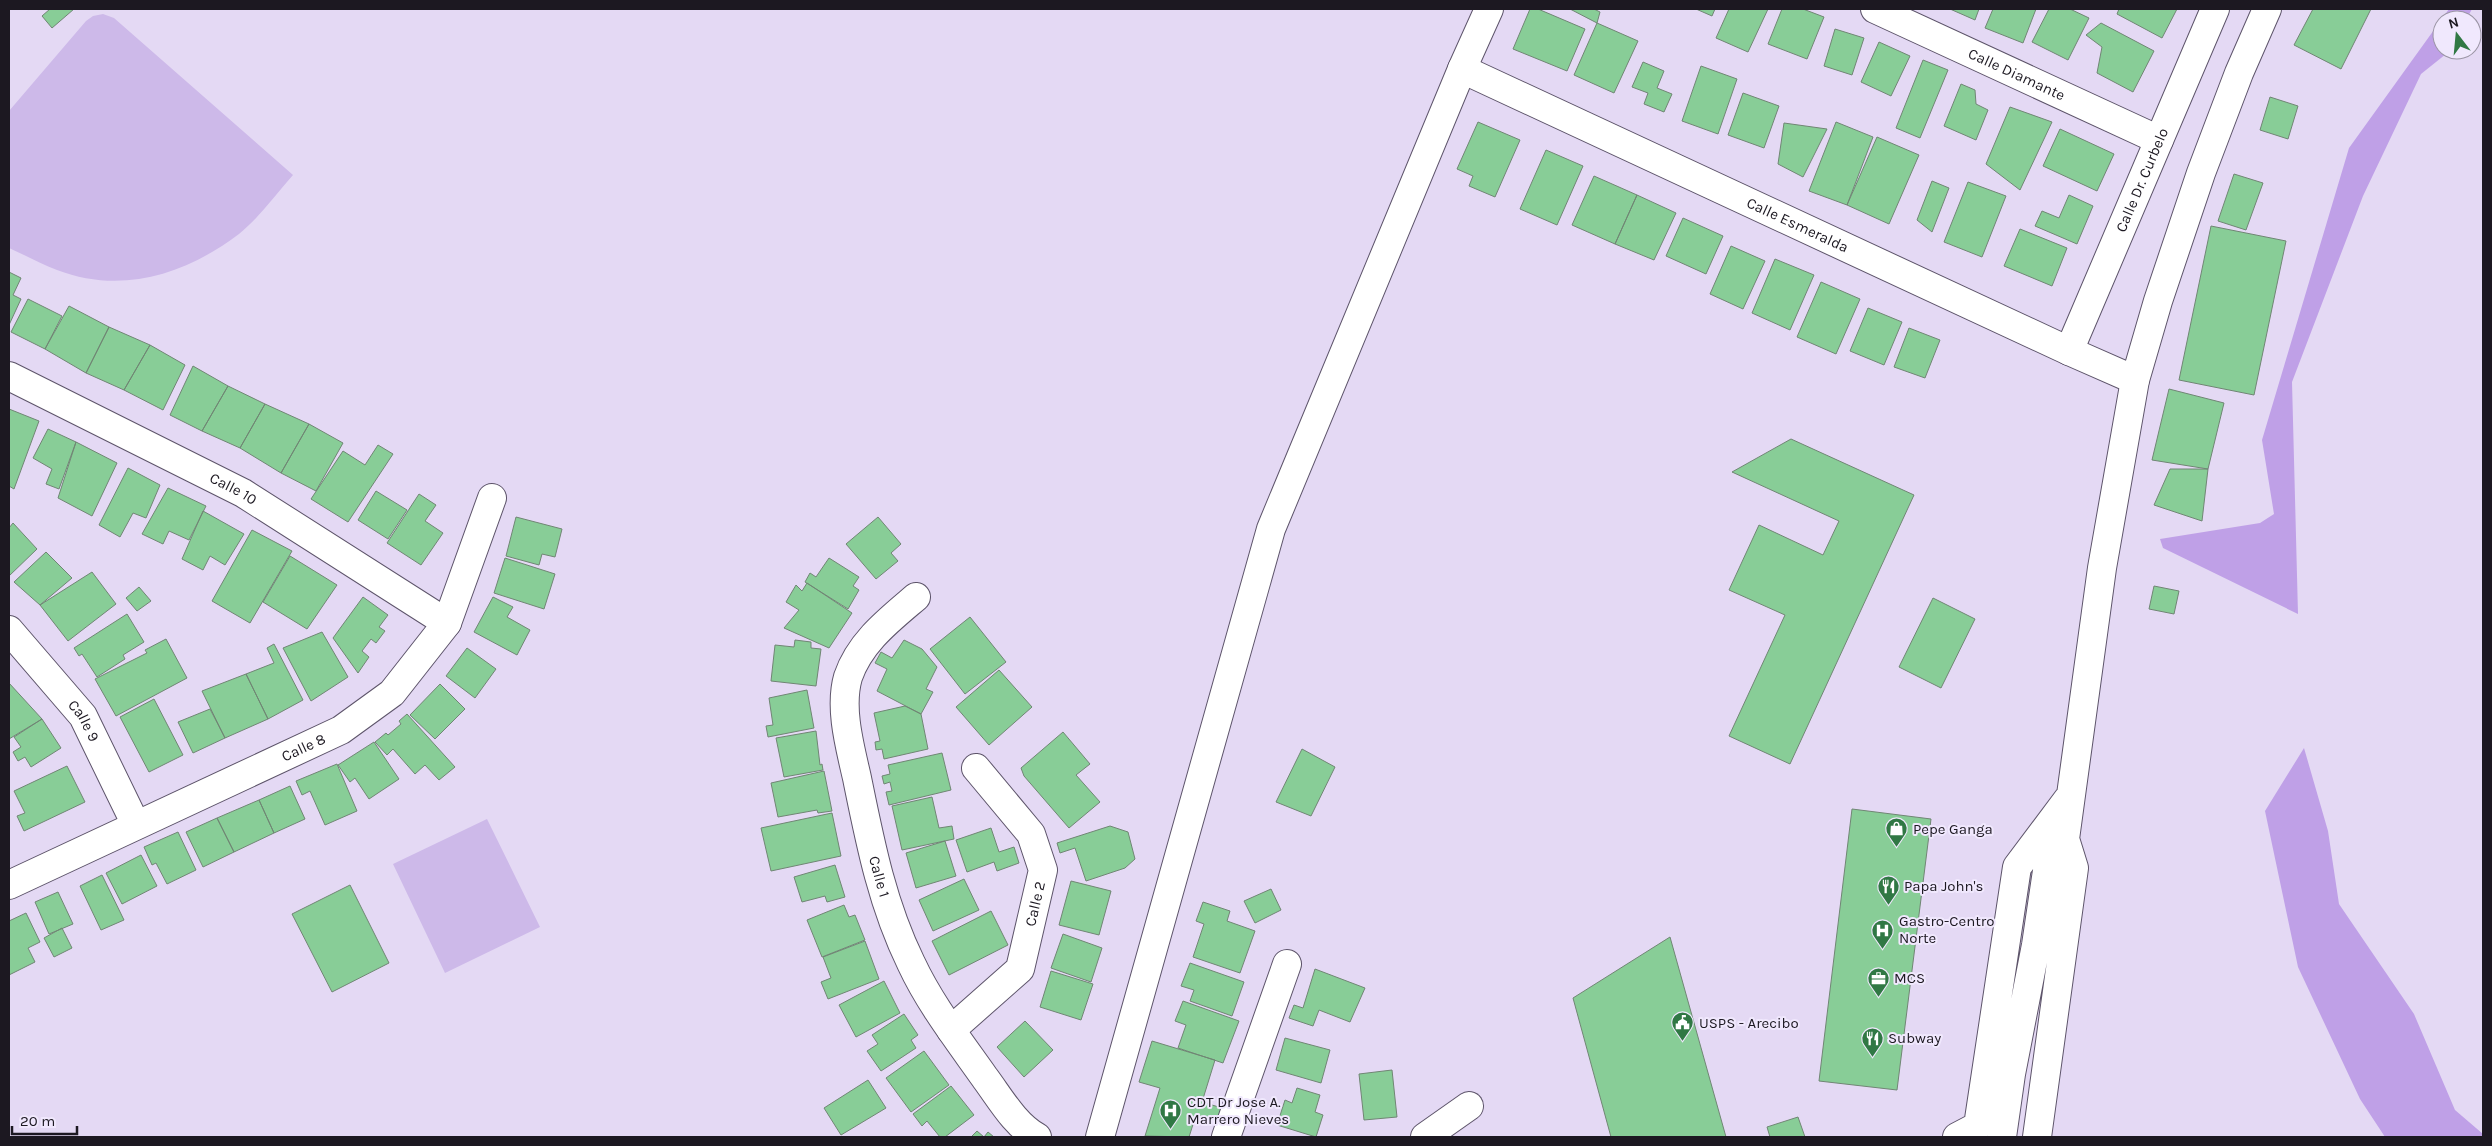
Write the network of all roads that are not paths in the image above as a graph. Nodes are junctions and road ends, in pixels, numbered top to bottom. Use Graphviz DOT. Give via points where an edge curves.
graph roads {
  1 [pos="1489,9"];
  2 [pos="1875,9"];
  3 [pos="2215,9"];
  4 [pos="2267,9"];
  5 [pos="1462,69"];
  6 [pos="2159,140"];
  7 [pos="2069,351"];
  8 [pos="9,376"];
  9 [pos="2135,380"];
  10 [pos="492,498"];
  11 [pos="916,597"];
  12 [pos="447,623"];
  13 [pos="9,630"];
  14 [pos="976,768"];
  15 [pos="2070,796"];
  16 [pos="136,825"];
  17 [pos="2065,839"];
  18 [pos="9,885"];
  19 [pos="1287,964"];
  20 [pos="951,1030"];
  21 [pos="1469,1106"];
  22 [pos="1037,1137"];
  23 [pos="1100,1137"];
  24 [pos="1228,1137"];
  25 [pos="1425,1137"];
  26 [pos="1957,1137"];
  27 [pos="2002,1137"];
  28 [pos="2037,1137"];
  1 -- 5 [label="street"];
  2 -- 6 [label="street, Calle Diamante"];
  3 -- 6 [label="street, Calle Dr. Curbelo"];
  4 -- 9 [label="street" via="2200,173"];
  5 -- 7 [label="street, Calle Esmeralda"];
  5 -- 23 [label="street" via="1271,529"];
  6 -- 7 [label="street, Calle Dr. Curbelo"];
  7 -- 9 [label="street, Calle Esmeralda"];
  8 -- 12 [label="street, Calle 10" via="243,494"];
  9 -- 15 [label="street" via="2104,558"];
  10 -- 12 [label="street, Calle 8"];
  11 -- 20 [label="street, Calle 1" via="880,628 860,652 848,678 845,711 877,878 911,964"];
  12 -- 16 [label="street, Calle 8" via="392,693 341,730"];
  13 -- 16 [label="street, Calle 9" via="82,716"];
  14 -- 20 [label="street, Calle 2" via="1031,834 1043,870 1020,969"];
  15 -- 17 [label="street"];
  15 -- 26 [label="street" via="2017,867 1978,1126"];
  16 -- 18 [label="street, Calle 8"];
  17 -- 27 [label="street" via="2048,864"];
  17 -- 28 [label="street" via="2074,868"];
  19 -- 24 [label="street"];
  20 -- 22 [label="street, Calle 1" via="1011,1114"];
  21 -- 25 [label="street"];
}
